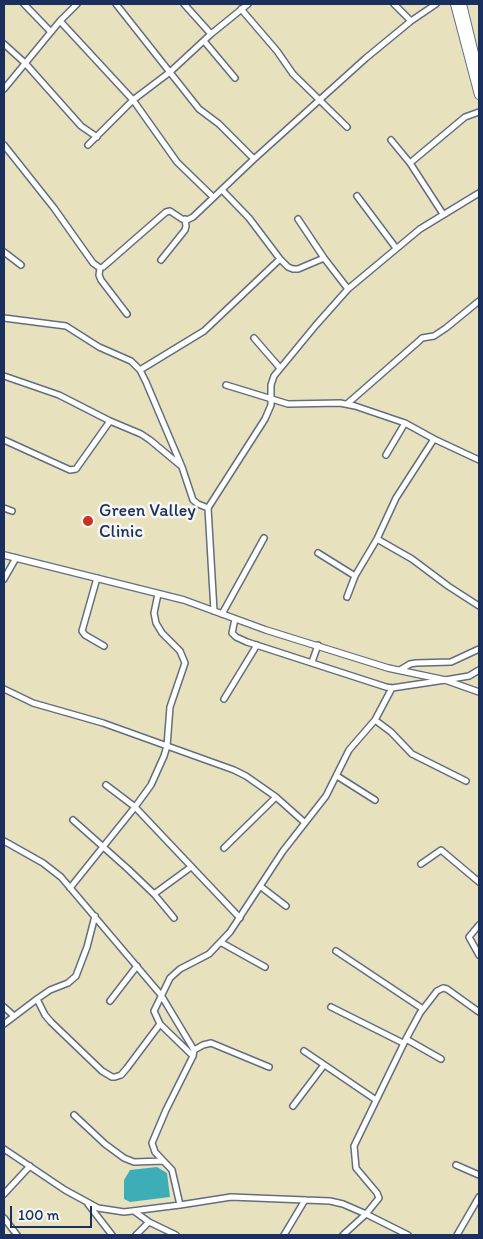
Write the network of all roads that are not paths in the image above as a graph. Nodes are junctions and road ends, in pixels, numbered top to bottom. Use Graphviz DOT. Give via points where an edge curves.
graph roads {
  1 [pos="24,4"];
  2 [pos="77,4"];
  3 [pos="116,4"];
  4 [pos="184,4"];
  5 [pos="248,4"];
  6 [pos="394,4"];
  7 [pos="436,4"];
  8 [pos="455,4"];
  9 [pos="462,4"];
  10 [pos="241,10"];
  11 [pos="60,21"];
  12 [pos="410,21"];
  13 [pos="51,32"];
  14 [pos="211,34"];
  15 [pos="204,41"];
  16 [pos="4,44"];
  17 [pos="24,64"];
  18 [pos="170,72"];
  19 [pos="479,74"];
  20 [pos="235,78"];
  21 [pos="4,89"];
  22 [pos="479,95"];
  23 [pos="133,100"];
  24 [pos="320,100"];
  25 [pos="479,112"];
  26 [pos="347,127"];
  27 [pos="96,137"];
  28 [pos="391,140"];
  29 [pos="4,145"];
  30 [pos="88,145"];
  31 [pos="254,159"];
  32 [pos="410,163"];
  33 [pos="222,190"];
  34 [pos="479,193"];
  35 [pos="357,196"];
  36 [pos="214,197"];
  37 [pos="443,214"];
  38 [pos="185,219"];
  39 [pos="298,220"];
  40 [pos="396,248"];
  41 [pos="4,252"];
  42 [pos="324,258"];
  43 [pos="280,259"];
  44 [pos="161,260"];
  45 [pos="21,265"];
  46 [pos="100,268"];
  47 [pos="348,289"];
  48 [pos="479,301"];
  49 [pos="127,314"];
  50 [pos="6,319"];
  51 [pos="4,326"];
  52 [pos="254,338"];
  53 [pos="280,368"];
  54 [pos="140,370"];
  55 [pos="4,376"];
  56 [pos="226,385"];
  57 [pos="272,399"];
  58 [pos="347,404"];
  59 [pos="110,421"];
  60 [pos="405,423"];
  61 [pos="434,439"];
  62 [pos="4,440"];
  63 [pos="386,455"];
  64 [pos="479,460"];
  65 [pos="182,467"];
  66 [pos="4,508"];
  67 [pos="208,508"];
  68 [pos="12,511"];
  69 [pos="264,538"];
  70 [pos="376,539"];
  71 [pos="318,553"];
  72 [pos="4,555"];
  73 [pos="16,558"];
  74 [pos="355,576"];
  75 [pos="97,578"];
  76 [pos="4,579"];
  77 [pos="158,594"];
  78 [pos="347,597"];
  79 [pos="479,606"];
  80 [pos="214,611"];
  81 [pos="222,614"];
  82 [pos="235,620"];
  83 [pos="257,645"];
  84 [pos="104,646"];
  85 [pos="317,647"];
  86 [pos="479,649"];
  87 [pos="312,662"];
  88 [pos="400,670"];
  89 [pos="479,670"];
  90 [pos="445,680"];
  91 [pos="392,688"];
  92 [pos="4,689"];
  93 [pos="479,692"];
  94 [pos="224,699"];
  95 [pos="375,720"];
  96 [pos="167,746"];
  97 [pos="337,776"];
  98 [pos="466,781"];
  99 [pos="106,785"];
  100 [pos="276,797"];
  101 [pos="375,800"];
  102 [pos="135,807"];
  103 [pos="73,820"];
  104 [pos="304,822"];
  105 [pos="4,841"];
  106 [pos="104,846"];
  107 [pos="224,848"];
  108 [pos="421,864"];
  109 [pos="191,866"];
  110 [pos="479,882"];
  111 [pos="260,886"];
  112 [pos="70,888"];
  113 [pos="154,894"];
  114 [pos="286,906"];
  115 [pos="95,916"];
  116 [pos="174,918"];
  117 [pos="240,918"];
  118 [pos="479,925"];
  119 [pos="222,943"];
  120 [pos="336,950"];
  121 [pos="479,955"];
  122 [pos="137,966"];
  123 [pos="265,966"];
  124 [pos="162,994"];
  125 [pos="38,999"];
  126 [pos="110,1001"];
  127 [pos="4,1007"];
  128 [pos="331,1007"];
  129 [pos="423,1009"];
  130 [pos="479,1012"];
  131 [pos="14,1016"];
  132 [pos="4,1024"];
  133 [pos="160,1024"];
  134 [pos="405,1041"];
  135 [pos="194,1050"];
  136 [pos="304,1051"];
  137 [pos="193,1056"];
  138 [pos="440,1059"];
  139 [pos="324,1065"];
  140 [pos="269,1067"];
  141 [pos="376,1100"];
  142 [pos="293,1106"];
  143 [pos="74,1115"];
  144 [pos="4,1149"];
  145 [pos="163,1161"];
  146 [pos="456,1165"];
  147 [pos="30,1166"];
  148 [pos="479,1175"];
  149 [pos="4,1194"];
  150 [pos="479,1197"];
  151 [pos="305,1200"];
  152 [pos="86,1202"];
  153 [pos="180,1205"];
  154 [pos="134,1211"];
  155 [pos="366,1214"];
  156 [pos="4,1218"];
  157 [pos="149,1222"];
  158 [pos="17,1235"];
  159 [pos="112,1235"];
  160 [pos="136,1235"];
  161 [pos="176,1235"];
  162 [pos="284,1235"];
  163 [pos="343,1235"];
  164 [pos="408,1235"];
  165 [pos="456,1235"];
  1 -- 13 [label="street"];
  2 -- 11 [label="street"];
  3 -- 18 [label="street"];
  4 -- 14 [label="street"];
  5 -- 10 [label="street"];
  6 -- 12 [label="street"];
  7 -- 12 [label="street"];
  8 -- 22 [label="highway"];
  9 -- 19 [label="highway"];
  10 -- 14 [label="street"];
  10 -- 24 [label="street" via="293,74"];
  11 -- 13 [label="street"];
  11 -- 23 [label="street"];
  12 -- 24 [label="street"];
  13 -- 17 [label="street"];
  14 -- 15 [label="street"];
  15 -- 18 [label="street"];
  15 -- 20 [label="street"];
  16 -- 17 [label="street"];
  17 -- 21 [label="street"];
  17 -- 27 [label="street" via="81,126"];
  18 -- 23 [label="street"];
  18 -- 31 [label="street" via="202,112"];
  23 -- 27 [label="street"];
  23 -- 36 [label="street" via="177,162"];
  24 -- 26 [label="street"];
  24 -- 31 [label="street"];
  25 -- 32 [label="street" via="465,117"];
  27 -- 30 [label="street"];
  28 -- 32 [label="street"];
  29 -- 46 [label="street"];
  31 -- 33 [label="street"];
  32 -- 37 [label="street"];
  33 -- 36 [label="street"];
  33 -- 43 [label="street" via="249,218"];
  34 -- 37 [label="street"];
  35 -- 40 [label="street"];
  36 -- 38 [label="street" via="193,217"];
  37 -- 40 [label="street"];
  38 -- 44 [label="street" via="185,230"];
  38 -- 46 [label="street" via="166,212"];
  39 -- 42 [label="street"];
  40 -- 47 [label="street"];
  41 -- 45 [label="street"];
  42 -- 43 [label="street" via="298,269 288,267"];
  42 -- 47 [label="street"];
  43 -- 54 [label="street" via="204,331"];
  46 -- 49 [label="street" via="101,280"];
  47 -- 53 [label="street"];
  48 -- 58 [label="street" via="434,336 422,338"];
  50 -- 51 [label="street"];
  50 -- 54 [label="street" via="60,324 98,346 128,358"];
  52 -- 53 [label="street"];
  53 -- 57 [label="street" via="271,385"];
  54 -- 65 [label="street"];
  55 -- 59 [label="street" via="59,395"];
  56 -- 57 [label="street"];
  57 -- 58 [label="street" via="288,404"];
  57 -- 67 [label="street" via="265,419"];
  58 -- 60 [label="street"];
  59 -- 62 [label="street" via="76,469 70,470"];
  59 -- 65 [label="street" via="146,437"];
  60 -- 61 [label="street"];
  60 -- 63 [label="street"];
  61 -- 64 [label="street"];
  61 -- 70 [label="street" via="396,498"];
  65 -- 67 [label="street" via="193,500"];
  66 -- 68 [label="street"];
  67 -- 80 [label="street"];
  69 -- 81 [label="street"];
  70 -- 74 [label="street"];
  70 -- 79 [label="street" via="412,559"];
  71 -- 74 [label="street"];
  72 -- 73 [label="street"];
  73 -- 75 [label="street"];
  73 -- 76 [label="street"];
  74 -- 78 [label="street"];
  75 -- 77 [label="street"];
  75 -- 84 [label="street" via="82,631"];
  77 -- 80 [label="street"];
  77 -- 96 [label="street" via="154,613 156,623 180,651 185,663 170,707"];
  80 -- 81 [label="street"];
  81 -- 82 [label="street"];
  82 -- 83 [label="street" via="232,633"];
  82 -- 85 [label="street"];
  83 -- 87 [label="street"];
  83 -- 94 [label="street"];
  85 -- 87 [label="street"];
  85 -- 88 [label="street"];
  86 -- 88 [label="street" via="451,662 416,663"];
  87 -- 91 [label="street"];
  88 -- 90 [label="street"];
  89 -- 90 [label="street" via="469,676"];
  90 -- 91 [label="street"];
  90 -- 93 [label="street"];
  91 -- 95 [label="street"];
  92 -- 96 [label="street" via="33,703"];
  95 -- 97 [label="street" via="349,750"];
  95 -- 98 [label="street" via="412,754"];
  96 -- 100 [label="street" via="234,770"];
  96 -- 102 [label="street" via="158,771"];
  97 -- 101 [label="street"];
  97 -- 104 [label="street" via="326,796"];
  99 -- 102 [label="street"];
  100 -- 104 [label="street"];
  100 -- 107 [label="street"];
  102 -- 106 [label="street"];
  102 -- 109 [label="street"];
  103 -- 106 [label="street"];
  104 -- 111 [label="street"];
  105 -- 112 [label="street" via="43,863"];
  106 -- 112 [label="street"];
  106 -- 113 [label="street"];
  108 -- 110 [label="street" via="441,850"];
  109 -- 113 [label="street"];
  109 -- 117 [label="street"];
  111 -- 114 [label="street"];
  111 -- 117 [label="street"];
  112 -- 115 [label="street"];
  113 -- 116 [label="street"];
  115 -- 122 [label="street"];
  115 -- 125 [label="street" via="76,976"];
  117 -- 119 [label="street"];
  118 -- 121 [label="street" via="469,937"];
  119 -- 123 [label="street"];
  119 -- 124 [label="street" via="175,974"];
  120 -- 129 [label="street"];
  122 -- 124 [label="street"];
  122 -- 126 [label="street"];
  124 -- 133 [label="street" via="154,1012"];
  124 -- 135 [label="street"];
  125 -- 131 [label="street"];
  125 -- 133 [label="street" via="44,1015 112,1077 120,1075"];
  127 -- 131 [label="street"];
  128 -- 134 [label="street"];
  129 -- 130 [label="street" via="443,988"];
  129 -- 134 [label="street"];
  131 -- 132 [label="street"];
  133 -- 137 [label="street"];
  134 -- 138 [label="street"];
  134 -- 141 [label="street"];
  135 -- 137 [label="street"];
  135 -- 140 [label="street" via="205,1044 214,1044"];
  136 -- 139 [label="street"];
  137 -- 145 [label="street" via="153,1139 154,1150"];
  139 -- 141 [label="street"];
  139 -- 142 [label="street"];
  141 -- 155 [label="street" via="354,1148 356,1168 379,1196"];
  143 -- 145 [label="street" via="104,1144 130,1160"];
  144 -- 147 [label="street"];
  145 -- 153 [label="street" via="172,1170"];
  146 -- 148 [label="street"];
  147 -- 149 [label="street"];
  147 -- 152 [label="street"];
  150 -- 165 [label="street"];
  151 -- 153 [label="street" via="230,1197"];
  151 -- 155 [label="street" via="336,1202"];
  151 -- 162 [label="street"];
  152 -- 154 [label="street" via="98,1208"];
  152 -- 159 [label="street"];
  153 -- 154 [label="street"];
  154 -- 157 [label="street"];
  155 -- 163 [label="street"];
  155 -- 164 [label="street"];
  156 -- 158 [label="street"];
  157 -- 160 [label="street"];
  157 -- 161 [label="street"];
}
